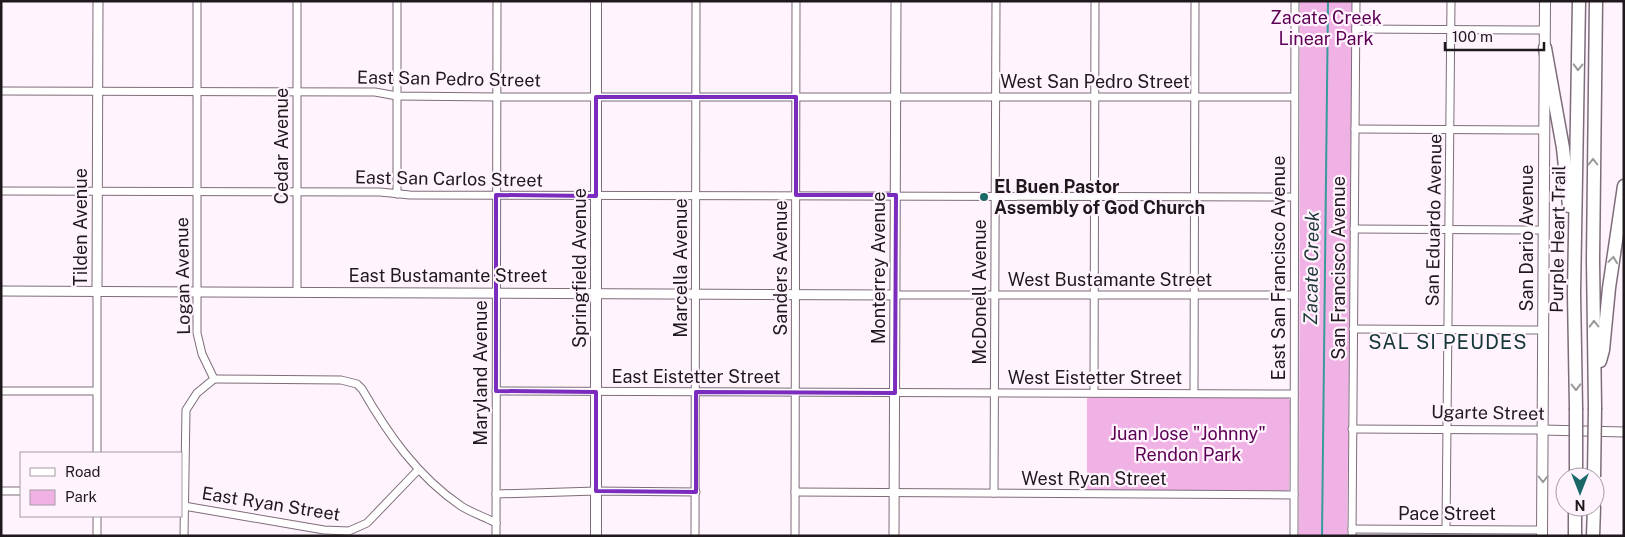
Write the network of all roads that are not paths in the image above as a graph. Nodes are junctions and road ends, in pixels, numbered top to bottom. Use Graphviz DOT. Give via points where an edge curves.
graph roads {
  1 [pos="98,1"];
  2 [pos="197,1"];
  3 [pos="297,1"];
  4 [pos="397,1"];
  5 [pos="497,1"];
  6 [pos="596,1"];
  7 [pos="696,1"];
  8 [pos="796,1"];
  9 [pos="896,1"];
  10 [pos="996,1"];
  11 [pos="1095,1"];
  12 [pos="1195,1"];
  13 [pos="1295,1"];
  14 [pos="1356,1"];
  15 [pos="1451,1"];
  16 [pos="1545,1"];
  17 [pos="1579,1"];
  18 [pos="1596,1"];
  19 [pos="1356,29"];
  20 [pos="1451,30"];
  21 [pos="1545,30"];
  22 [pos="1545,48"];
  23 [pos="1,91"];
  24 [pos="98,91"];
  25 [pos="197,92"];
  26 [pos="297,92"];
  27 [pos="397,96"];
  28 [pos="896,96"];
  29 [pos="497,97"];
  30 [pos="596,97"];
  31 [pos="696,97"];
  32 [pos="796,97"];
  33 [pos="995,97"];
  34 [pos="1095,97"];
  35 [pos="1195,97"];
  36 [pos="1294,97"];
  37 [pos="1355,128"];
  38 [pos="1450,129"];
  39 [pos="1544,130"];
  40 [pos="1624,186"];
  41 [pos="1,192"];
  42 [pos="98,192"];
  43 [pos="197,192"];
  44 [pos="297,192"];
  45 [pos="397,194"];
  46 [pos="796,195"];
  47 [pos="896,195"];
  48 [pos="496,196"];
  49 [pos="596,196"];
  50 [pos="696,196"];
  51 [pos="995,196"];
  52 [pos="1095,196"];
  53 [pos="1195,196"];
  54 [pos="1294,197"];
  55 [pos="1354,229"];
  56 [pos="1449,229"];
  57 [pos="1544,230"];
  58 [pos="1,291"];
  59 [pos="97,291"];
  60 [pos="197,291"];
  61 [pos="297,291"];
  62 [pos="496,292"];
  63 [pos="596,292"];
  64 [pos="696,293"];
  65 [pos="1574,293"];
  66 [pos="796,294"];
  67 [pos="895,295"];
  68 [pos="995,295"];
  69 [pos="1095,295"];
  70 [pos="1194,295"];
  71 [pos="1294,295"];
  72 [pos="1353,329"];
  73 [pos="1448,329"];
  74 [pos="1543,330"];
  75 [pos="1595,377"];
  76 [pos="214,379"];
  77 [pos="1,391"];
  78 [pos="96,391"];
  79 [pos="496,391"];
  80 [pos="596,392"];
  81 [pos="696,392"];
  82 [pos="795,392"];
  83 [pos="895,393"];
  84 [pos="995,393"];
  85 [pos="1094,393"];
  86 [pos="1194,394"];
  87 [pos="1294,394"];
  88 [pos="1352,429"];
  89 [pos="1447,429"];
  90 [pos="1543,430"];
  91 [pos="1624,432"];
  92 [pos="96,452"];
  93 [pos="1576,467"];
  94 [pos="1594,467"];
  95 [pos="418,470"];
  96 [pos="1,491"];
  97 [pos="20,491"];
  98 [pos="596,491"];
  99 [pos="696,492"];
  100 [pos="795,492"];
  101 [pos="895,492"];
  102 [pos="994,493"];
  103 [pos="496,494"];
  104 [pos="1294,495"];
  105 [pos="184,506"];
  106 [pos="97,517"];
  107 [pos="1575,517"];
  108 [pos="1594,517"];
  109 [pos="496,523"];
  110 [pos="1446,529"];
  111 [pos="1352,532"];
  112 [pos="1542,533"];
  113 [pos="97,536"];
  114 [pos="184,536"];
  115 [pos="496,536"];
  116 [pos="596,536"];
  117 [pos="695,536"];
  118 [pos="795,536"];
  119 [pos="894,536"];
  120 [pos="1294,536"];
  121 [pos="1575,536"];
  122 [pos="1593,536"];
  1 -- 24 [label="street, Tilden Avenue"];
  2 -- 25 [label="street, Logan Avenue"];
  3 -- 26 [label="street, Cedar Avenue"];
  4 -- 27 [label="street"];
  5 -- 29 [label="street, Maryland Avenue"];
  6 -- 30 [label="main road, Springfield Avenue"];
  7 -- 31 [label="street, Marcella Avenue"];
  8 -- 32 [label="street, Sanders Avenue"];
  9 -- 28 [label="street, Monterrey Avenue"];
  10 -- 33 [label="street, McDonell Avenue"];
  11 -- 34 [label="street"];
  12 -- 35 [label="street"];
  13 -- 36 [label="street, East San Francisco Avenue"];
  14 -- 19 [label="street, San Francisco Avenue"];
  15 -- 20 [label="street, San Eduardo Avenue"];
  16 -- 21 [label="main road, San Dario Avenue"];
  17 -- 65 [label="highway, Purple Heart Trail, one-way"];
  75 -- 18 [label="highway, Purple Heart Trail, one-way"];
  19 -- 20 [label="street"];
  19 -- 37 [label="street, San Francisco Avenue"];
  20 -- 21 [label="street"];
  20 -- 38 [label="street, San Eduardo Avenue"];
  21 -- 22 [label="main road, San Dario Avenue"];
  22 -- 39 [label="main road, San Dario Avenue"];
  22 -- 65 [label="highway" via="1563,148"];
  23 -- 24 [label="street, East San Pedro Street"];
  24 -- 25 [label="street, East San Pedro Street"];
  24 -- 42 [label="street, Tilden Avenue"];
  25 -- 26 [label="street, East San Pedro Street"];
  25 -- 43 [label="street, Logan Avenue"];
  26 -- 27 [label="street, East San Pedro Street" via="375,92"];
  26 -- 44 [label="street, Cedar Avenue"];
  27 -- 29 [label="street, East San Pedro Street"];
  27 -- 45 [label="street"];
  28 -- 32 [label="street, East San Pedro Street"];
  28 -- 33 [label="street, West San Pedro Street"];
  28 -- 47 [label="street, Monterrey Avenue"];
  29 -- 30 [label="street, East San Pedro Street"];
  29 -- 48 [label="street, Maryland Avenue"];
  30 -- 31 [label="street, East San Pedro Street"];
  30 -- 49 [label="main road, Springfield Avenue"];
  31 -- 32 [label="street, East San Pedro Street"];
  31 -- 50 [label="street, Marcella Avenue"];
  32 -- 46 [label="street, Sanders Avenue"];
  33 -- 34 [label="street, West San Pedro Street"];
  33 -- 51 [label="street, McDonell Avenue"];
  34 -- 35 [label="street, West San Pedro Street"];
  34 -- 52 [label="street"];
  35 -- 36 [label="street, West San Pedro Street"];
  35 -- 53 [label="street"];
  36 -- 54 [label="street, East San Francisco Avenue"];
  37 -- 38 [label="street"];
  37 -- 55 [label="street, San Francisco Avenue"];
  38 -- 39 [label="street"];
  38 -- 56 [label="street, San Eduardo Avenue"];
  39 -- 57 [label="main road, San Dario Avenue"];
  75 -- 40 [label="highway, one-way" via="1603,350"];
  41 -- 42 [label="street, East San Carlos Street"];
  42 -- 43 [label="street, East San Carlos Street"];
  42 -- 59 [label="street, Tilden Avenue"];
  43 -- 44 [label="street, East San Carlos Street"];
  43 -- 60 [label="street, Logan Avenue"];
  44 -- 45 [label="street, East San Carlos Street"];
  44 -- 61 [label="street, Cedar Avenue"];
  45 -- 48 [label="street, East San Carlos Street"];
  46 -- 47 [label="street, East San Carlos Street"];
  46 -- 50 [label="street, East San Carlos Street"];
  46 -- 66 [label="street, Sanders Avenue"];
  47 -- 51 [label="street, East San Carlos Street"];
  47 -- 67 [label="street, Monterrey Avenue"];
  48 -- 49 [label="street, East San Carlos Street"];
  48 -- 62 [label="street, Maryland Avenue"];
  49 -- 50 [label="street, East San Carlos Street"];
  49 -- 63 [label="main road, Springfield Avenue"];
  50 -- 64 [label="street, Marcella Avenue"];
  51 -- 52 [label="street, East San Carlos Street"];
  51 -- 68 [label="street, McDonell Avenue"];
  52 -- 53 [label="street, East San Carlos Street"];
  52 -- 69 [label="street"];
  53 -- 54 [label="street, East San Carlos Street"];
  53 -- 70 [label="street"];
  54 -- 71 [label="street, East San Francisco Avenue"];
  55 -- 56 [label="street"];
  55 -- 72 [label="street, San Francisco Avenue"];
  56 -- 57 [label="street"];
  56 -- 73 [label="street, San Eduardo Avenue"];
  57 -- 74 [label="main road, San Dario Avenue"];
  58 -- 59 [label="street, East Bustamante Street"];
  59 -- 60 [label="street, East Bustamante Street"];
  59 -- 78 [label="street, Tilden Avenue"];
  60 -- 61 [label="street, East Bustamante Street"];
  60 -- 76 [label="street, Logan Avenue" via="198,343"];
  61 -- 62 [label="street, East Bustamante Street"];
  62 -- 63 [label="street, East Bustamante Street"];
  62 -- 79 [label="street, Maryland Avenue"];
  63 -- 64 [label="street, East Bustamante Street"];
  63 -- 80 [label="main road, Springfield Avenue"];
  64 -- 66 [label="street, East Bustamante Street"];
  64 -- 81 [label="street, Marcella Avenue"];
  65 -- 93 [label="highway, Purple Heart Trail, one-way, bridge"];
  66 -- 67 [label="street, East Bustamante Street"];
  66 -- 82 [label="street, Sanders Avenue"];
  67 -- 68 [label="street, West Bustamante Street"];
  67 -- 83 [label="street, Monterrey Avenue"];
  68 -- 69 [label="street, West Bustamante Street"];
  68 -- 84 [label="street, McDonell Avenue"];
  69 -- 70 [label="street, West Bustamante Street"];
  69 -- 85 [label="street"];
  70 -- 71 [label="street, West Bustamante Street"];
  70 -- 86 [label="street"];
  71 -- 87 [label="street, East San Francisco Avenue"];
  72 -- 73 [label="street"];
  72 -- 88 [label="street, San Francisco Avenue"];
  73 -- 74 [label="street"];
  73 -- 89 [label="street, San Eduardo Avenue"];
  74 -- 90 [label="main road, San Dario Avenue"];
  75 -- 94 [label="highway, Purple Heart Trail, bridge"];
  76 -- 95 [label="street" via="341,380 357,384 391,437"];
  76 -- 105 [label="street" via="197,393 186,410"];
  77 -- 78 [label="street"];
  78 -- 92 [label="street, Tilden Avenue"];
  79 -- 80 [label="street, East Eistetter Street"];
  79 -- 103 [label="street, Maryland Avenue"];
  80 -- 81 [label="street, East Eistetter Street"];
  80 -- 98 [label="main road, Springfield Avenue"];
  81 -- 82 [label="street, East Eistetter Street"];
  81 -- 99 [label="street, Marcella Avenue"];
  82 -- 83 [label="street, East Eistetter Street"];
  82 -- 100 [label="street, Sanders Avenue"];
  83 -- 84 [label="street, West Eistetter Street"];
  83 -- 101 [label="street, Monterrey Avenue"];
  84 -- 85 [label="street, West Eistetter Street"];
  84 -- 102 [label="street, McDonell Avenue"];
  85 -- 86 [label="street, West Eistetter Street"];
  86 -- 87 [label="street, West Eistetter Street"];
  87 -- 104 [label="street, East San Francisco Avenue"];
  88 -- 89 [label="street, Ugarte Street"];
  88 -- 111 [label="street, San Francisco Avenue"];
  89 -- 90 [label="street, Ugarte Street"];
  89 -- 110 [label="street, San Eduardo Avenue"];
  90 -- 91 [label="street, Ugarte Street"];
  90 -- 112 [label="main road, San Dario Avenue, one-way"];
  95 -- 105 [label="street, East Ryan Street" via="367,523 349,531 324,530"];
  95 -- 109 [label="street" via="462,506"];
  96 -- 97 [label="street"];
  98 -- 99 [label="street"];
  98 -- 103 [label="street"];
  98 -- 116 [label="main road, Springfield Avenue"];
  99 -- 117 [label="street, Marcella Avenue"];
  100 -- 101 [label="street"];
  100 -- 118 [label="street, Sanders Avenue"];
  101 -- 102 [label="street, West Ryan Street"];
  101 -- 119 [label="street, Monterrey Avenue"];
  102 -- 104 [label="street, West Ryan Street"];
  103 -- 109 [label="street, Maryland Avenue"];
  104 -- 120 [label="street, East San Francisco Avenue"];
  105 -- 114 [label="street"];
  106 -- 113 [label="street"];
  107 -- 121 [label="highway"];
  108 -- 122 [label="highway"];
  109 -- 115 [label="street, Maryland Avenue"];
  110 -- 111 [label="street, Pace Street"];
  110 -- 112 [label="street, Pace Street"];
}
